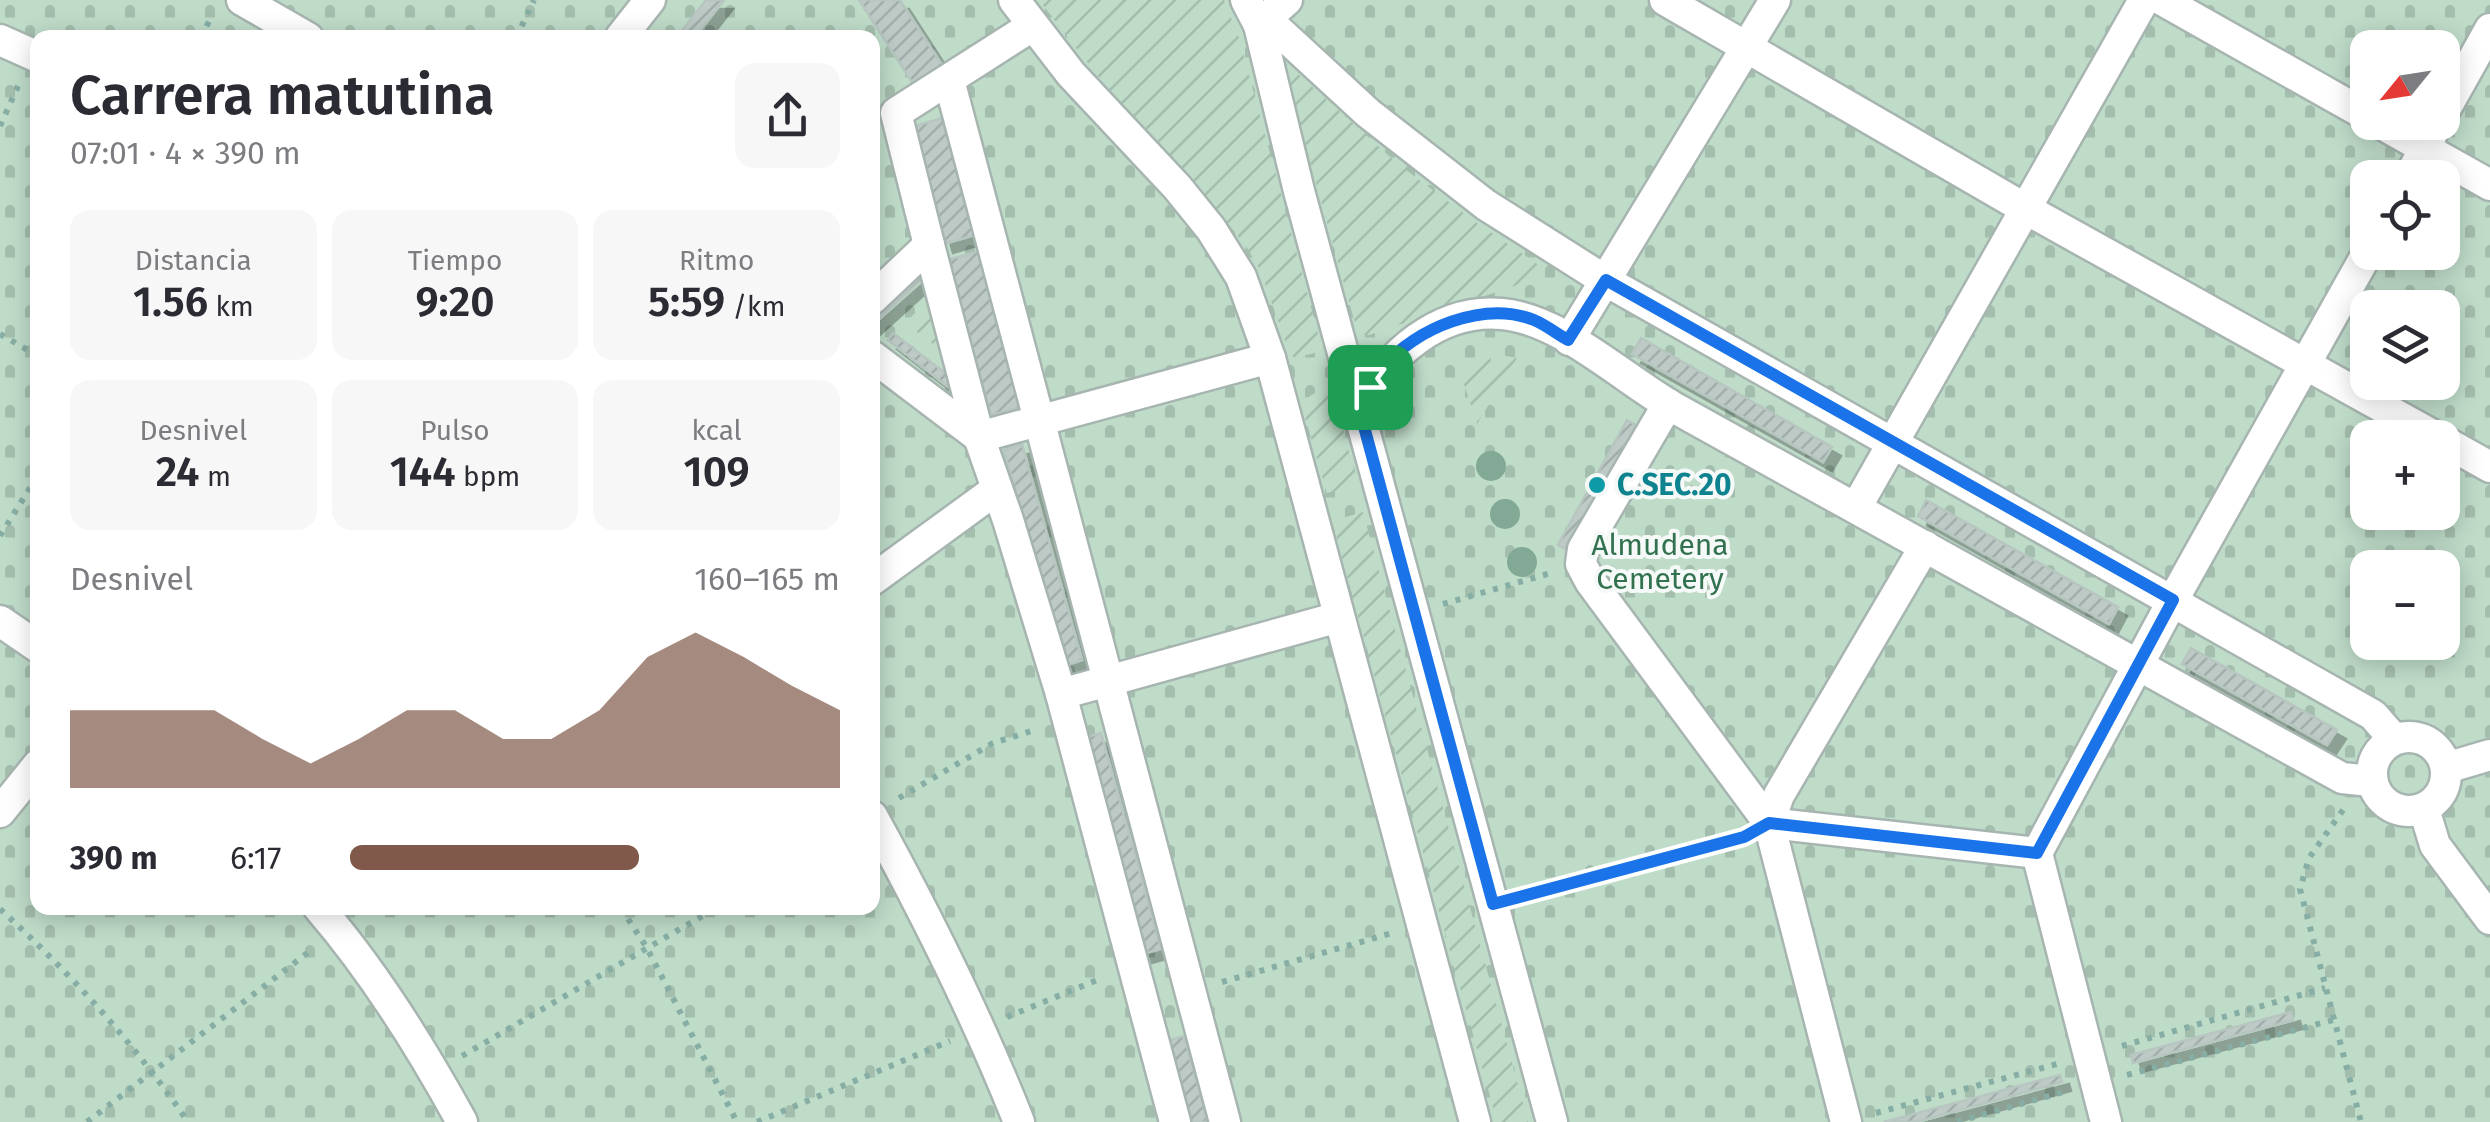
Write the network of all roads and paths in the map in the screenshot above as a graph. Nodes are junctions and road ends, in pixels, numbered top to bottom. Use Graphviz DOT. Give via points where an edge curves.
graph roads {
  1 [pos="242,0"];
  2 [pos="534,0"];
  3 [pos="650,0"];
  4 [pos="1014,0"];
  5 [pos="1287,0"];
  6 [pos="1665,0"];
  7 [pos="1775,0"];
  8 [pos="2144,0"];
  9 [pos="2162,0"];
  10 [pos="1252,13"];
  11 [pos="1032,26"];
  12 [pos="294,30"];
  13 [pos="520,30"];
  14 [pos="626,30"];
  15 [pos="2490,30"];
  16 [pos="0,40"];
  17 [pos="1747,50"];
  18 [pos="30,54"];
  19 [pos="30,66"];
  20 [pos="950,80"];
  21 [pos="2460,84"];
  22 [pos="2350,106"];
  23 [pos="0,126"];
  24 [pos="2436,140"];
  25 [pos="2490,185"];
  26 [pos="2024,208"];
  27 [pos="928,246"];
  28 [pos="2358,270"];
  29 [pos="1606,280"];
  30 [pos="880,292"];
  31 [pos="0,334"];
  32 [pos="1568,340"];
  33 [pos="30,351"];
  34 [pos="1270,358"];
  35 [pos="880,362"];
  36 [pos="2308,363"];
  37 [pos="1668,404"];
  38 [pos="1359,408"];
  39 [pos="2407,420"];
  40 [pos="1038,421"];
  41 [pos="979,437"];
  42 [pos="1891,442"];
  43 [pos="2460,450"];
  44 [pos="2490,467"];
  45 [pos="30,487"];
  46 [pos="998,489"];
  47 [pos="1857,506"];
  48 [pos="0,536"];
  49 [pos="1925,546"];
  50 [pos="1580,564"];
  51 [pos="880,574"];
  52 [pos="2173,600"];
  53 [pos="1414,613"];
  54 [pos="1339,617"];
  55 [pos="0,621"];
  56 [pos="30,642"];
  57 [pos="2139,664"];
  58 [pos="1108,680"];
  59 [pos="1064,707"];
  60 [pos="2394,739"];
  61 [pos="2490,756"];
  62 [pos="2446,768"];
  63 [pos="30,775"];
  64 [pos="2372,781"];
  65 [pos="2424,809"];
  66 [pos="880,811"];
  67 [pos="0,812"];
  68 [pos="1769,823"];
  69 [pos="2037,853"];
  70 [pos="1493,904"];
  71 [pos="0,908"];
  72 [pos="626,915"];
  73 [pos="704,915"];
  74 [pos="329,918"];
  75 [pos="2490,919"];
  76 [pos="1422,924"];
  77 [pos="647,948"];
  78 [pos="2325,988"];
  79 [pos="1190,991"];
  80 [pos="2334,1020"];
  81 [pos="2093,1069"];
  82 [pos="154,1072"];
  83 [pos="434,1072"];
  84 [pos="87,1122"];
  85 [pos="188,1122"];
  86 [pos="462,1122"];
  87 [pos="737,1122"];
  88 [pos="1019,1122"];
  89 [pos="1175,1122"];
  90 [pos="1225,1122"];
  91 [pos="1475,1122"];
  92 [pos="1552,1122"];
  93 [pos="1846,1122"];
  94 [pos="1957,1122"];
  95 [pos="2106,1122"];
  96 [pos="2361,1122"];
  1 -- 12 [label="lane"];
  2 -- 13 [label="path"];
  3 -- 14 [label="lane"];
  4 -- 11 [label="lane"];
  5 -- 10 [label="lane"];
  6 -- 17 [label="lane"];
  7 -- 17 [label="lane"];
  8 -- 26 [label="lane"];
  9 -- 22 [label="lane"];
  10 -- 29 [label="lane" via="1486,206"];
  10 -- 38 [label="lane"];
  11 -- 20 [label="lane"];
  11 -- 34 [label="lane" via="1211,229 1242,277"];
  15 -- 21 [label="lane"];
  16 -- 18 [label="lane"];
  17 -- 26 [label="lane"];
  17 -- 29 [label="lane"];
  19 -- 23 [label="path"];
  20 -- 27 [label="lane" via="896,113"];
  20 -- 40 [label="lane"];
  24 -- 25 [label="lane"];
  26 -- 36 [label="lane"];
  26 -- 42 [label="lane"];
  27 -- 30 [label="lane"];
  27 -- 41 [label="lane"];
  28 -- 36 [label="lane"];
  29 -- 32 [label="lane"];
  29 -- 42 [label="lane"];
  31 -- 33 [label="path"];
  32 -- 37 [label="lane"];
  32 -- 38 [label="lane" via="1533,320 1499,313 1464,318 1408,345 1384,366"];
  34 -- 40 [label="lane"];
  34 -- 54 [label="lane"];
  35 -- 41 [label="lane"];
  36 -- 39 [label="lane"];
  36 -- 52 [label="lane"];
  37 -- 47 [label="lane"];
  37 -- 50 [label="lane"];
  38 -- 53 [label="lane"];
  40 -- 41 [label="lane"];
  40 -- 58 [label="lane"];
  41 -- 46 [label="lane"];
  42 -- 47 [label="lane"];
  42 -- 52 [label="lane"];
  43 -- 44 [label="lane"];
  45 -- 48 [label="path"];
  46 -- 51 [label="lane"];
  46 -- 59 [label="lane"];
  47 -- 49 [label="lane"];
  49 -- 57 [label="lane"];
  49 -- 68 [label="lane" via="1779,795"];
  50 -- 53 [label="path"];
  50 -- 68 [label="lane"];
  52 -- 57 [label="lane"];
  52 -- 60 [label="lane" via="2373,715"];
  53 -- 70 [label="lane"];
  54 -- 58 [label="lane"];
  54 -- 76 [label="lane"];
  55 -- 56 [label="lane"];
  57 -- 64 [label="lane" via="2342,778"];
  57 -- 69 [label="lane"];
  58 -- 59 [label="lane"];
  58 -- 79 [label="lane"];
  59 -- 66 [label="path"];
  59 -- 89 [label="lane"];
  60 -- 62 [label="lane" via="2432,744"];
  60 -- 64 [label="lane" via="2375,756"];
  61 -- 62 [label="lane"];
  62 -- 65 [label="lane" via="2446,784"];
  63 -- 67 [label="lane"];
  64 -- 65 [label="lane" via="2391,808"];
  64 -- 78 [label="path" via="2348,803 2301,878"];
  65 -- 75 [label="lane" via="2435,845"];
  66 -- 88 [label="lane"];
  68 -- 69 [label="lane"];
  68 -- 70 [label="path" via="1744,837"];
  68 -- 93 [label="lane"];
  69 -- 81 [label="lane"];
  70 -- 92 [label="lane"];
  71 -- 82 [label="path"];
  72 -- 77 [label="path"];
  73 -- 77 [label="path"];
  74 -- 82 [label="path"];
  74 -- 83 [label="lane"];
  76 -- 79 [label="path"];
  76 -- 91 [label="lane"];
  77 -- 83 [label="path"];
  77 -- 87 [label="path"];
  78 -- 80 [label="path"];
  78 -- 81 [label="path"];
  79 -- 90 [label="lane"];
  80 -- 81 [label="path"];
  80 -- 96 [label="path"];
  81 -- 93 [label="path"];
  81 -- 94 [label="path"];
  81 -- 95 [label="lane"];
  82 -- 84 [label="path"];
  82 -- 85 [label="path"];
  83 -- 86 [label="lane"];
}
